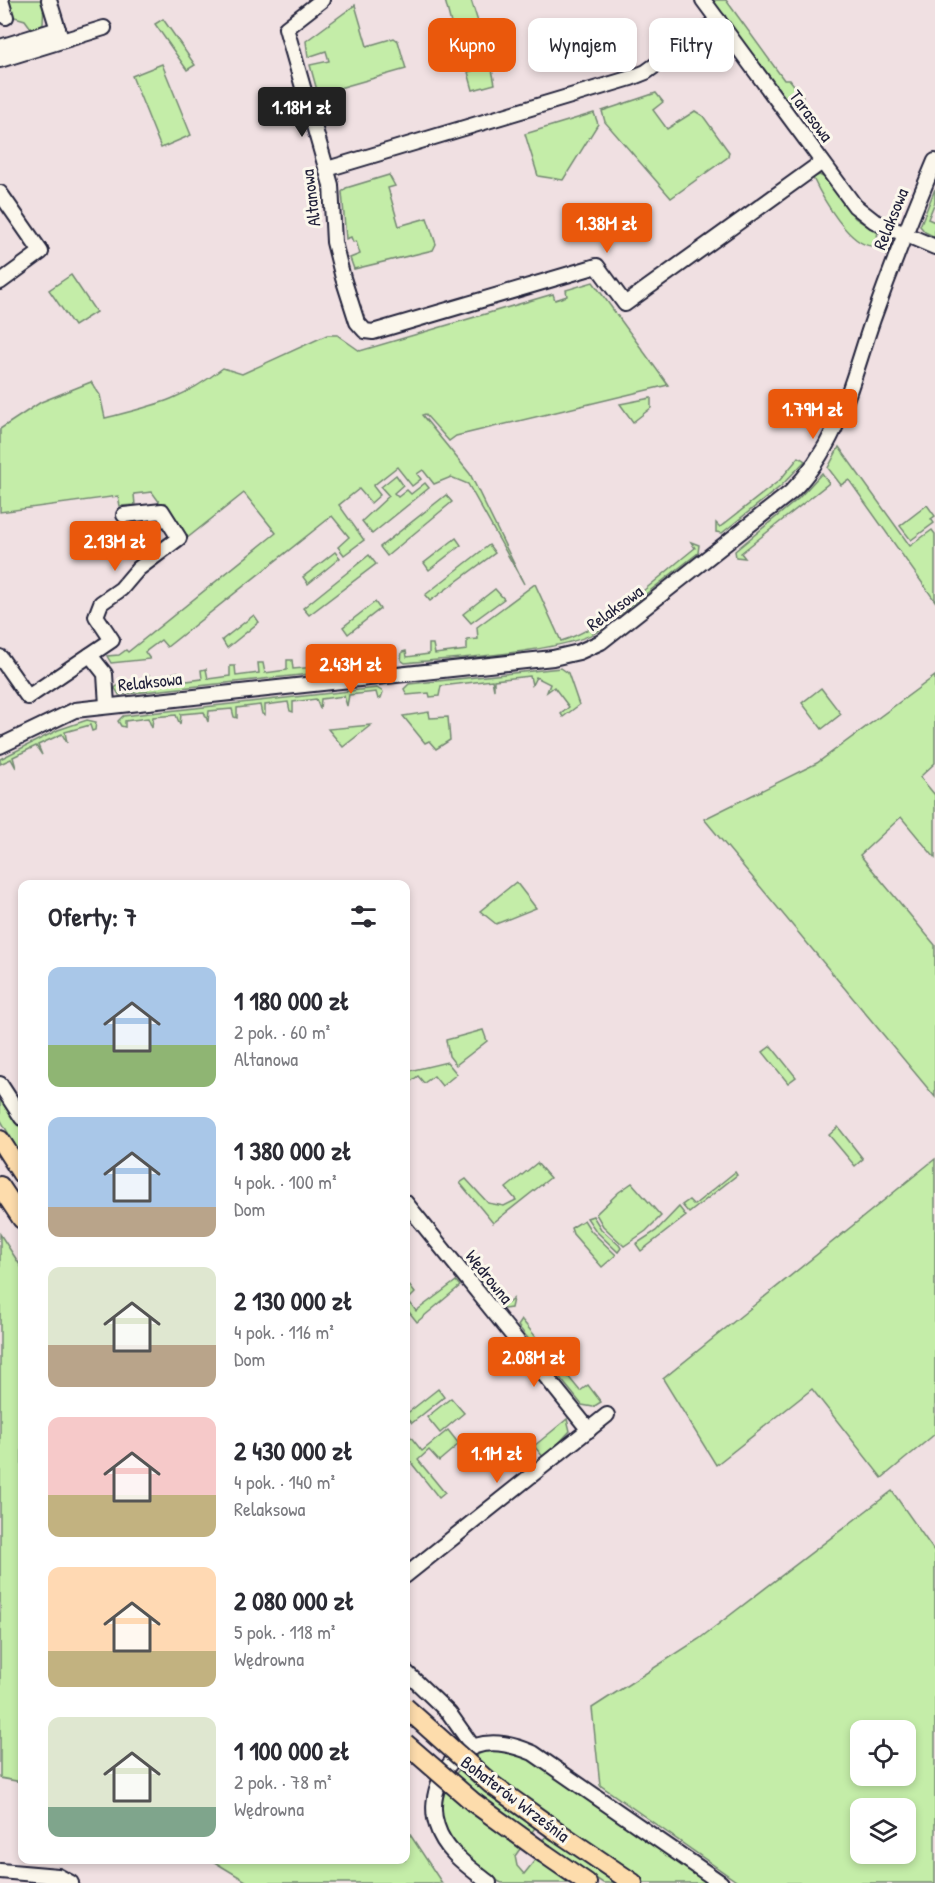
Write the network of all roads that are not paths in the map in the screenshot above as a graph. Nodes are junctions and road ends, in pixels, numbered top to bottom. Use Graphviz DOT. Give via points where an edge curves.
graph roads {
  1 [pos="1,0"];
  2 [pos="49,0"];
  3 [pos="322,0"];
  4 [pos="703,0"];
  5 [pos="6,17"];
  6 [pos="716,18"];
  7 [pos="104,28"];
  8 [pos="39,35"];
  9 [pos="60,35"];
  10 [pos="734,42"];
  11 [pos="0,47"];
  12 [pos="0,60"];
  13 [pos="649,70"];
  14 [pos="935,160"];
  15 [pos="822,162"];
  16 [pos="327,169"];
  17 [pos="0,193"];
  18 [pos="904,234"];
  19 [pos="935,247"];
  20 [pos="0,282"];
  21 [pos="124,515"];
  22 [pos="90,655"];
  23 [pos="0,657"];
  24 [pos="107,705"];
  25 [pos="0,746"];
  26 [pos="0,1084"];
  27 [pos="18,1112"];
  28 [pos="0,1140"];
  29 [pos="18,1168"];
  30 [pos="0,1186"];
  31 [pos="410,1208"];
  32 [pos="18,1214"];
  33 [pos="606,1415"];
  34 [pos="589,1430"];
  35 [pos="410,1572"];
  36 [pos="410,1676"];
  37 [pos="410,1711"];
  38 [pos="410,1747"];
  39 [pos="473,1747"];
  40 [pos="0,1871"];
  41 [pos="71,1883"];
  42 [pos="489,1883"];
  43 [pos="587,1883"];
  44 [pos="633,1883"];
  45 [pos="721,1883"];
  1 -- 5 [label="street"];
  2 -- 8 [label="street" via="47,25"];
  2 -- 9 [label="street"];
  3 -- 16 [label="street, Altanowa" via="286,28"];
  4 -- 6 [label="street, Tarasowa"];
  7 -- 9 [label="street"];
  8 -- 9 [label="street"];
  8 -- 11 [label="street"];
  9 -- 12 [label="street"];
  10 -- 15 [label="street, Tarasowa"];
  13 -- 16 [label="street"];
  14 -- 18 [label="street, Relaksowa"];
  15 -- 16 [label="street, Altanowa" via="625,303 597,266 373,332 365,331 357,322 351,304 334,242"];
  15 -- 18 [label="street, Tarasowa" via="864,215"];
  17 -- 20 [label="street" via="41,252"];
  18 -- 19 [label="street, Tarasowa"];
  18 -- 24 [label="street, Relaksowa" via="838,424 817,462 784,497 601,642 553,658"];
  21 -- 22 [label="street" via="162,511 179,538 100,603 96,616 112,640"];
  22 -- 23 [label="street" via="28,697"];
  22 -- 24 [label="street" via="105,674"];
  24 -- 25 [label="street, Relaksowa" via="75,710"];
  26 -- 27 [label="street"];
  28 -- 29 [label="main road"];
  30 -- 32 [label="main road"];
  31 -- 34 [label="street, Wędrowna"];
  33 -- 34 [label="street"];
  34 -- 35 [label="street"];
  36 -- 39 [label="street" via="449,1713"];
  37 -- 44 [label="main road, Bohaterów Września, bridge" via="491,1784"];
  38 -- 43 [label="main road, Bohaterów Września, bridge" via="480,1808"];
  39 -- 42 [label="street" via="443,1774 436,1790 434,1816 444,1842 455,1856"];
  39 -- 45 [label="street" via="500,1743 533,1753"];
  40 -- 41 [label="street" via="58,1876"];
}
